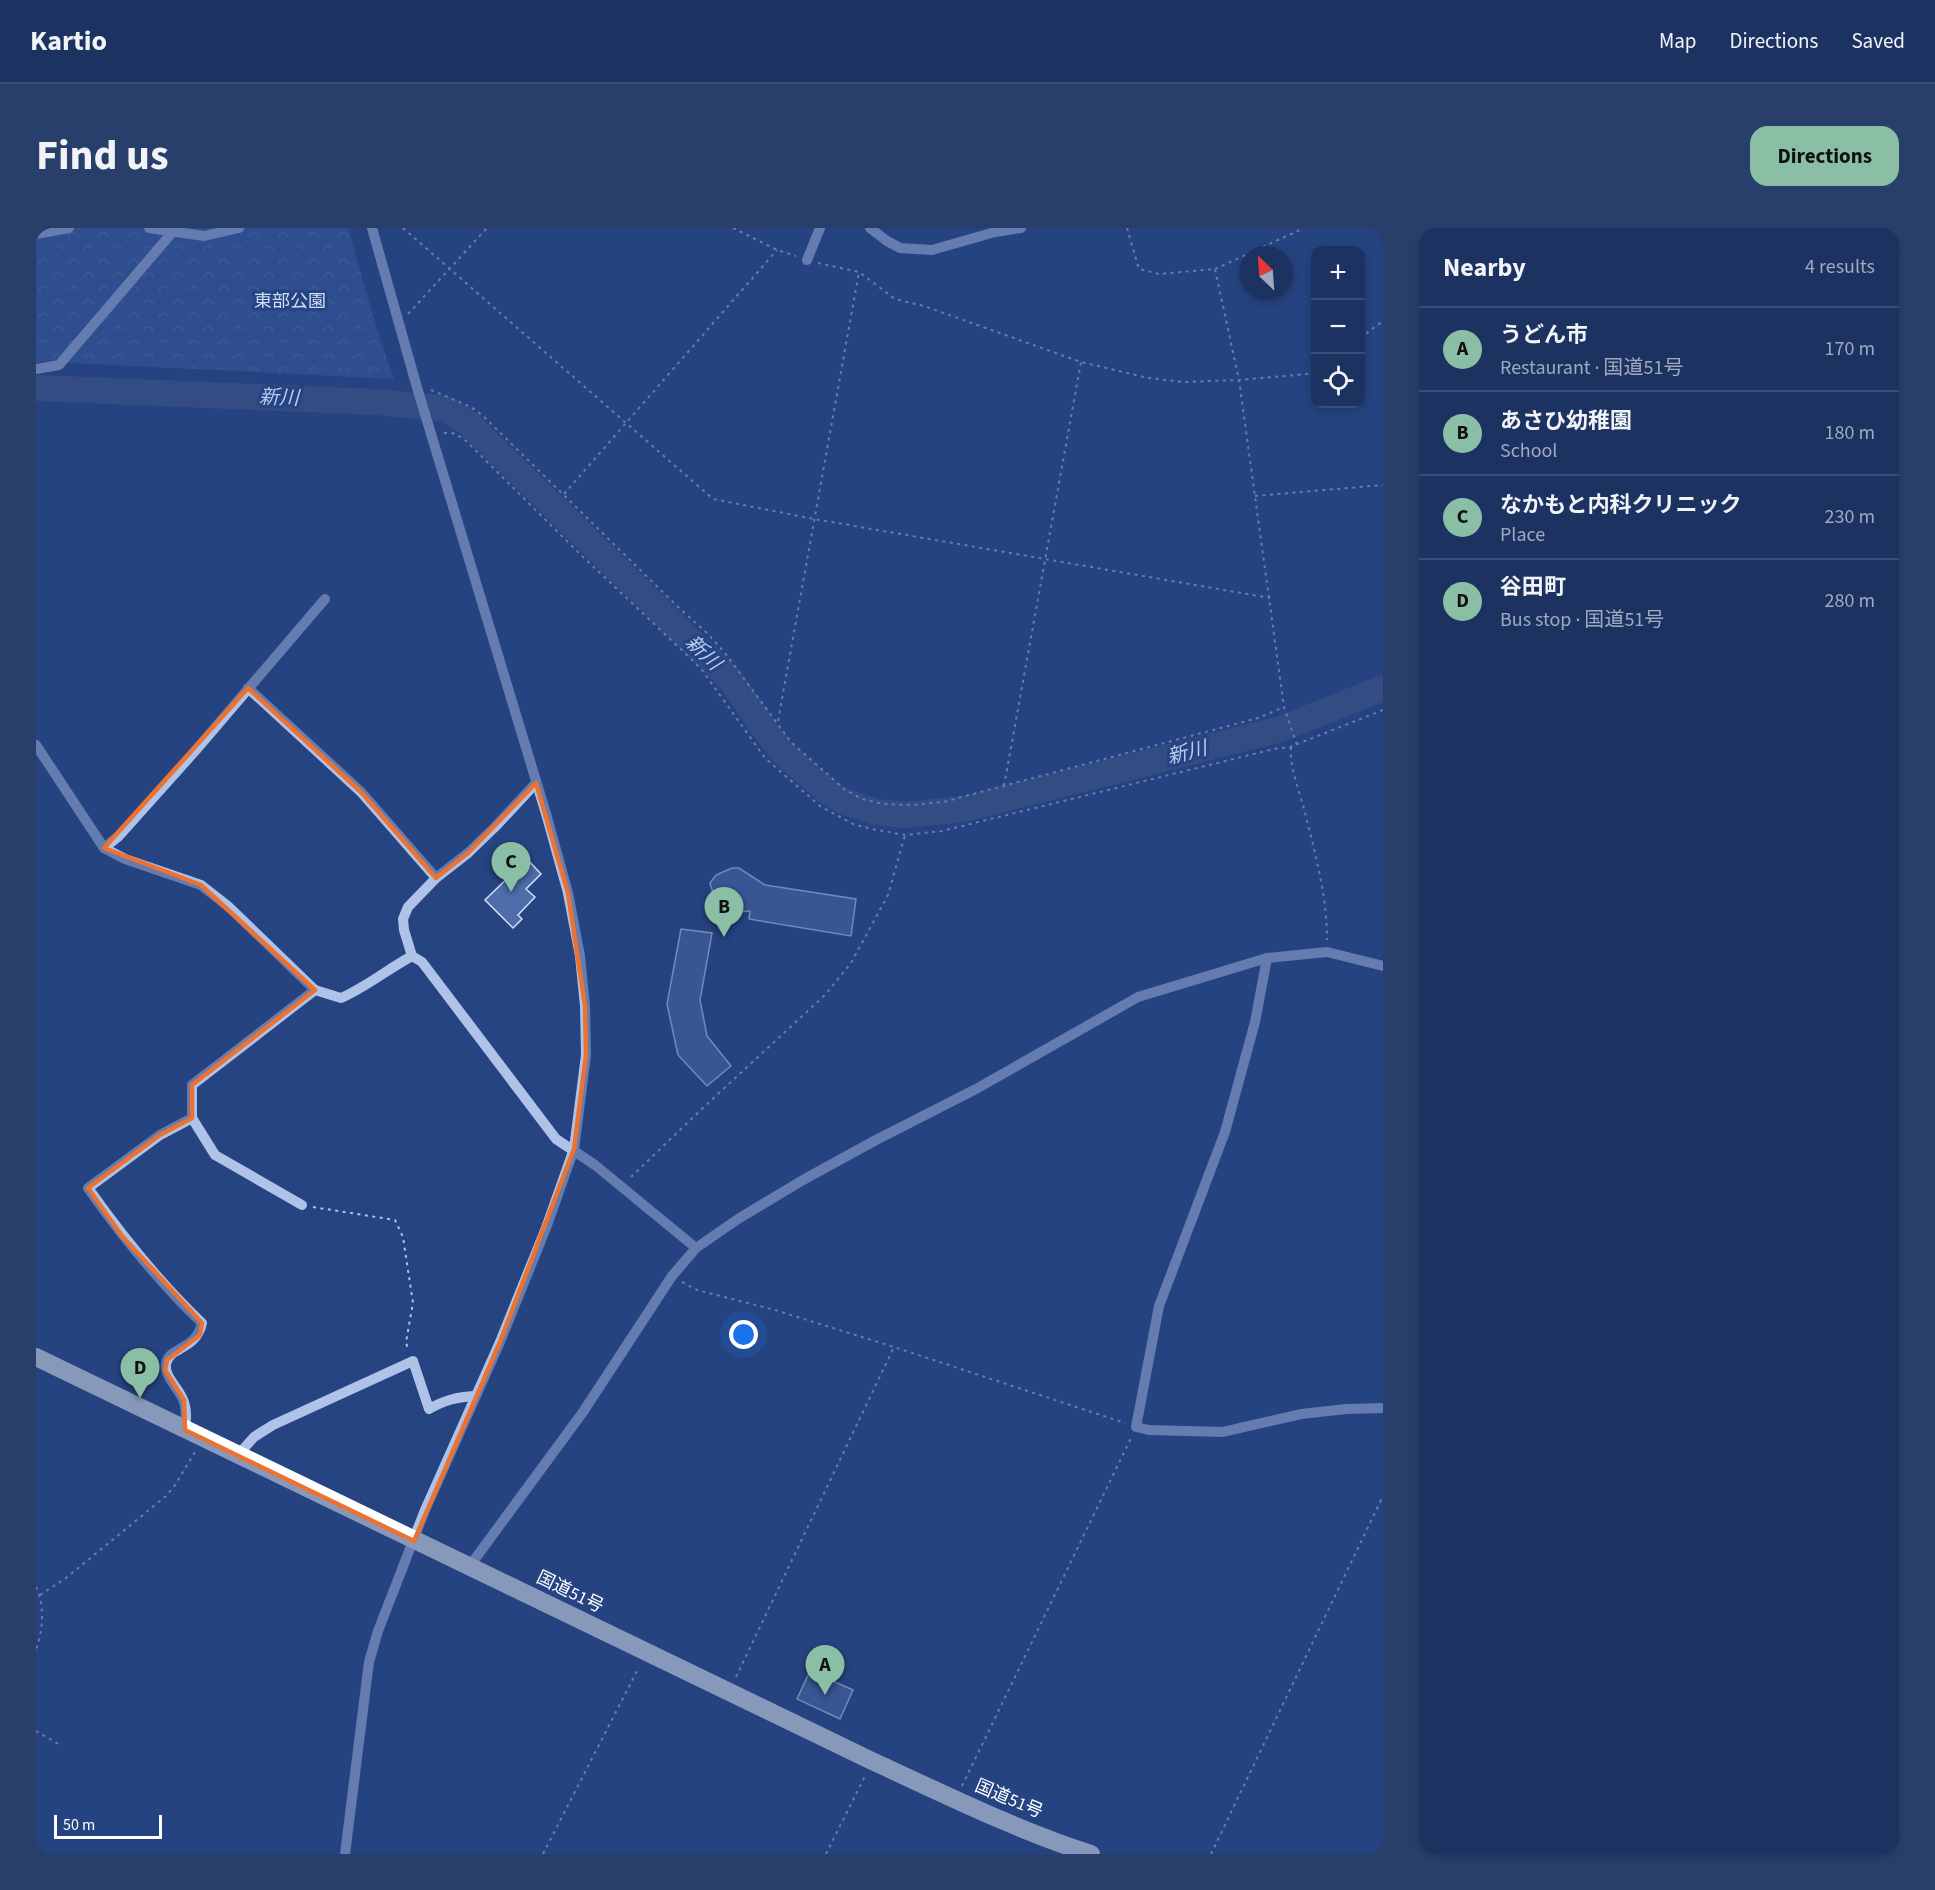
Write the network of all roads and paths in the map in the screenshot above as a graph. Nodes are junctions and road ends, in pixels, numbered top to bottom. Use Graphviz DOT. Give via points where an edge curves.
graph roads {
  1 [pos="69,228"];
  2 [pos="149,228"];
  3 [pos="239,228"];
  4 [pos="372,228"];
  5 [pos="403,228"];
  6 [pos="487,228"];
  7 [pos="733,228"];
  8 [pos="820,228"];
  9 [pos="870,228"];
  10 [pos="1021,228"];
  11 [pos="1127,228"];
  12 [pos="1304,228"];
  13 [pos="174,230"];
  14 [pos="36,234"];
  15 [pos="777,250"];
  16 [pos="807,260"];
  17 [pos="451,269"];
  18 [pos="1215,269"];
  19 [pos="859,272"];
  20 [pos="1383,321"];
  21 [pos="398,322"];
  22 [pos="1365,334"];
  23 [pos="1081,362"];
  24 [pos="36,369"];
  25 [pos="1311,372"];
  26 [pos="1239,380"];
  27 [pos="418,388"];
  28 [pos="626,422"];
  29 [pos="432,434"];
  30 [pos="1383,485"];
  31 [pos="563,495"];
  32 [pos="1255,496"];
  33 [pos="814,519"];
  34 [pos="1045,560"];
  35 [pos="1270,598"];
  36 [pos="325,599"];
  37 [pos="248,688"];
  38 [pos="1284,707"];
  39 [pos="1383,710"];
  40 [pos="778,723"];
  41 [pos="36,745"];
  42 [pos="1297,745"];
  43 [pos="1290,747"];
  44 [pos="536,783"];
  45 [pos="1004,786"];
  46 [pos="904,835"];
  47 [pos="104,848"];
  48 [pos="436,878"];
  49 [pos="1327,952"];
  50 [pos="412,956"];
  51 [pos="1267,958"];
  52 [pos="1383,966"];
  53 [pos="315,990"];
  54 [pos="192,1118"];
  55 [pos="574,1149"];
  56 [pos="621,1187"];
  57 [pos="302,1205"];
  58 [pos="696,1248"];
  59 [pos="672,1276"];
  60 [pos="894,1347"];
  61 [pos="36,1358"];
  62 [pos="412,1361"];
  63 [pos="476,1396"];
  64 [pos="1383,1408"];
  65 [pos="1136,1427"];
  66 [pos="185,1430"];
  67 [pos="203,1439"];
  68 [pos="238,1455"];
  69 [pos="1383,1496"];
  70 [pos="414,1540"];
  71 [pos="469,1567"];
  72 [pos="36,1587"];
  73 [pos="40,1595"];
  74 [pos="36,1649"];
  75 [pos="646,1652"];
  76 [pos="730,1691"];
  77 [pos="36,1731"];
  78 [pos="62,1746"];
  79 [pos="872,1761"];
  80 [pos="956,1800"];
  81 [pos="345,1854"];
  82 [pos="543,1854"];
  83 [pos="826,1854"];
  84 [pos="1091,1854"];
  85 [pos="1211,1854"];
  1 -- 14 [label="street"];
  2 -- 13 [label="street"];
  3 -- 13 [label="street" via="204,236"];
  4 -- 21 [label="street"];
  5 -- 17 [label="path"];
  6 -- 17 [label="path"];
  7 -- 15 [label="path"];
  8 -- 16 [label="street"];
  9 -- 10 [label="street" via="900,248 932,250"];
  11 -- 18 [label="path" via="1139,269 1159,274"];
  12 -- 18 [label="path"];
  13 -- 24 [label="street" via="59,365"];
  15 -- 16 [label="path"];
  15 -- 28 [label="path"];
  16 -- 19 [label="path"];
  17 -- 21 [label="path"];
  17 -- 28 [label="path"];
  18 -- 26 [label="path"];
  19 -- 23 [label="path" via="895,299"];
  19 -- 33 [label="path"];
  20 -- 22 [label="path"];
  21 -- 27 [label="street"];
  23 -- 26 [label="path" via="1148,378"];
  23 -- 34 [label="path"];
  25 -- 26 [label="path"];
  26 -- 32 [label="path"];
  27 -- 29 [label="street"];
  27 -- 31 [label="path" via="482,415"];
  28 -- 31 [label="path"];
  28 -- 33 [label="path" via="713,499"];
  29 -- 44 [label="street"];
  29 -- 46 [label="path" via="463,438 702,670 765,758 791,782 820,806 853,824"];
  30 -- 32 [label="path"];
  31 -- 40 [label="path" via="707,633"];
  32 -- 35 [label="path"];
  33 -- 34 [label="path"];
  33 -- 40 [label="path"];
  34 -- 35 [label="path"];
  34 -- 45 [label="path"];
  35 -- 38 [label="path"];
  36 -- 37 [label="street"];
  37 -- 47 [label="street" via="119,836"];
  37 -- 48 [label="street" via="361,792"];
  38 -- 42 [label="path"];
  38 -- 45 [label="path"];
  39 -- 42 [label="path"];
  40 -- 45 [label="path" via="791,742 844,789 862,799 912,806"];
  41 -- 47 [label="street"];
  42 -- 43 [label="path"];
  43 -- 46 [label="path" via="942,831"];
  43 -- 49 [label="path" via="1327,917"];
  44 -- 48 [label="street" via="468,853"];
  44 -- 55 [label="street" via="568,893 582,976 586,1054"];
  46 -- 56 [label="path" via="888,895 851,963 825,995"];
  47 -- 53 [label="street" via="201,885"];
  48 -- 50 [label="street" via="408,907 403,919"];
  49 -- 51 [label="street"];
  49 -- 52 [label="street"];
  50 -- 53 [label="street" via="341,998"];
  50 -- 55 [label="street" via="422,962 556,1139"];
  51 -- 58 [label="street" via="1138,997 976,1089 803,1180"];
  51 -- 65 [label="street" via="1226,1132 1160,1306"];
  53 -- 54 [label="street" via="192,1085"];
  54 -- 57 [label="street" via="215,1155"];
  54 -- 66 [label="street" via="160,1135 88,1188 122,1236 202,1323 200,1335 175,1351 165,1370 184,1400"];
  55 -- 56 [label="street"];
  55 -- 63 [label="street" via="546,1228"];
  56 -- 58 [label="street"];
  57 -- 62 [label="path" via="394,1220 403,1237 413,1303 406,1342"];
  58 -- 59 [label="street"];
  59 -- 60 [label="path" via="697,1290"];
  59 -- 71 [label="street" via="583,1412"];
  60 -- 65 [label="path"];
  60 -- 76 [label="path"];
  61 -- 66 [label="highway, 国道51号"];
  62 -- 63 [label="street" via="429,1410 443,1401"];
  62 -- 68 [label="street" via="273,1425 254,1437"];
  63 -- 70 [label="street"];
  64 -- 65 [label="street" via="1301,1414 1222,1432"];
  65 -- 80 [label="path"];
  66 -- 67 [label="highway, 国道51号"];
  67 -- 68 [label="highway, 国道51号"];
  67 -- 73 [label="path" via="166,1496"];
  68 -- 70 [label="highway, 国道51号"];
  69 -- 85 [label="path"];
  70 -- 71 [label="highway, 国道51号"];
  70 -- 81 [label="street" via="369,1662"];
  71 -- 75 [label="highway, 国道51号"];
  72 -- 73 [label="path"];
  73 -- 74 [label="path"];
  75 -- 76 [label="highway, 国道51号"];
  75 -- 82 [label="path"];
  76 -- 79 [label="highway, 国道51号"];
  77 -- 78 [label="path"];
  79 -- 80 [label="highway, 国道51号"];
  79 -- 83 [label="path"];
  80 -- 84 [label="highway, 国道51号"];
}
